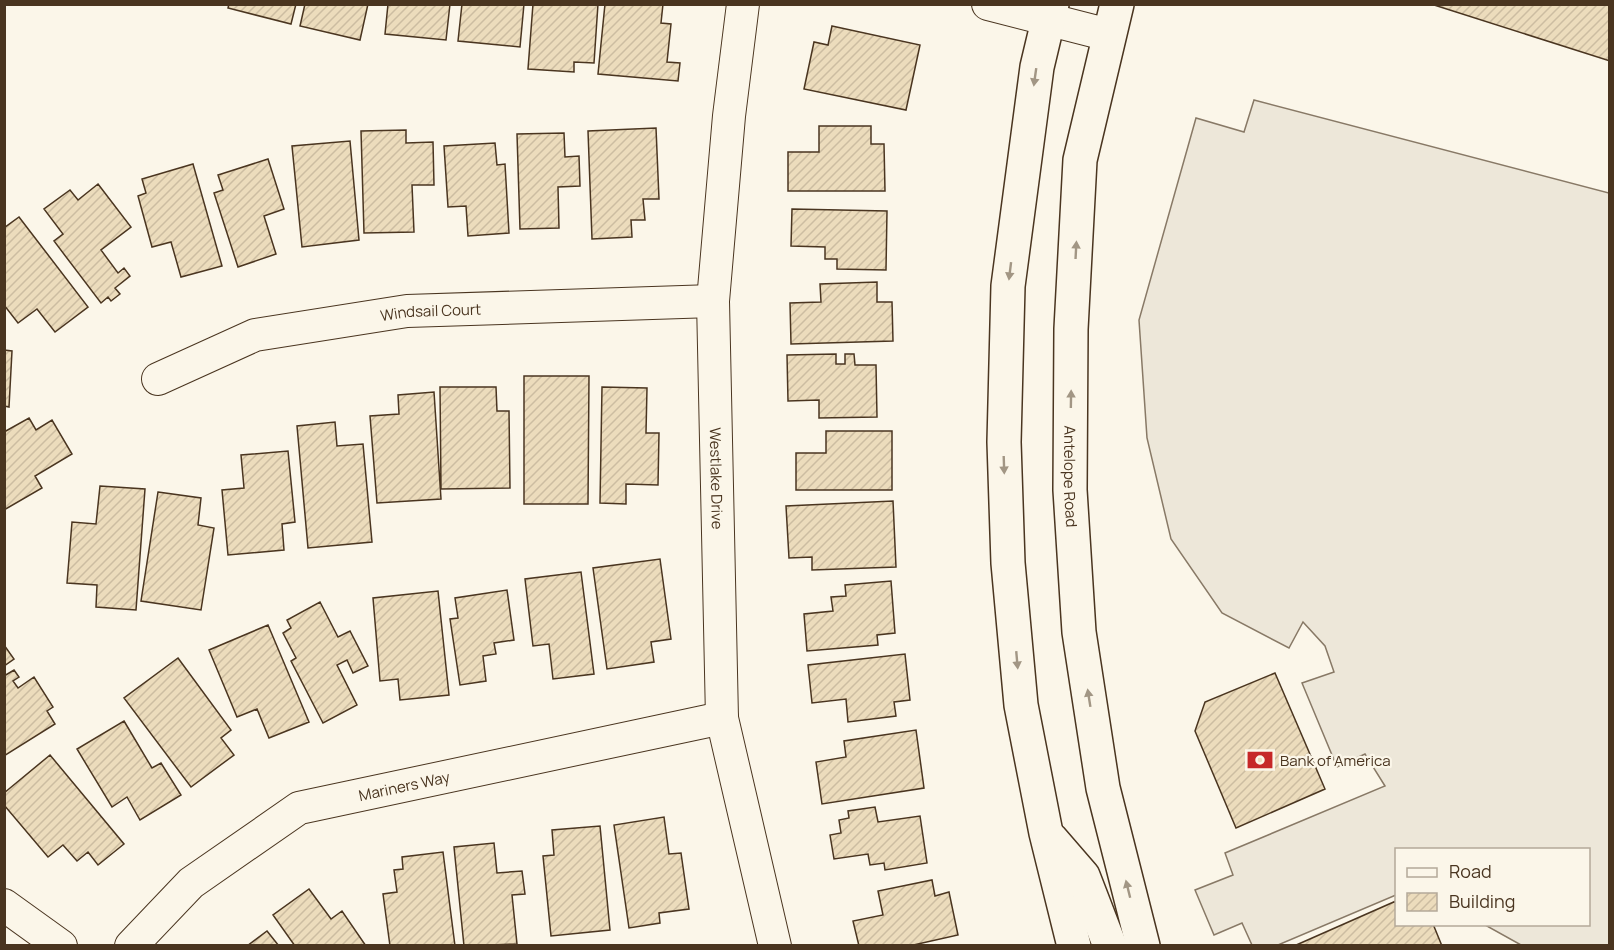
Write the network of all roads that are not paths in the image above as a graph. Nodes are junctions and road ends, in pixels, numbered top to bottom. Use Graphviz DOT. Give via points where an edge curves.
graph roads {
  1 [pos="743,4"];
  2 [pos="988,4"];
  3 [pos="1050,12"];
  4 [pos="1113,20"];
  5 [pos="712,301"];
  6 [pos="158,379"];
  7 [pos="722,718"];
  8 [pos="1046,833"];
  9 [pos="4,905"];
  10 [pos="61,945"];
  11 [pos="131,945"];
  12 [pos="775,945"];
  13 [pos="1074,945"];
  14 [pos="1110,945"];
  15 [pos="1143,945"];
  1 -- 5 [label="street, Westlake Drive"];
  2 -- 3 [label="street"];
  3 -- 4 [label="street"];
  3 -- 8 [label="main road, one-way" via="1037,67 1008,286 1004,442 1008,563 1021,705"];
  15 -- 4 [label="main road, Antelope Road, one-way" via="1104,788 1079,632 1070,490 1071,329 1080,160"];
  5 -- 6 [label="street, Windsail Court" via="407,311 255,335"];
  5 -- 7 [label="street, Westlake Drive"];
  7 -- 11 [label="street, Mariners Way" via="299,808 191,883"];
  7 -- 12 [label="street, Westlake Drive"];
  8 -- 13 [label="main road"];
  8 -- 14 [label="main road" via="1083,876"];
  9 -- 10 [label="street"];
}
